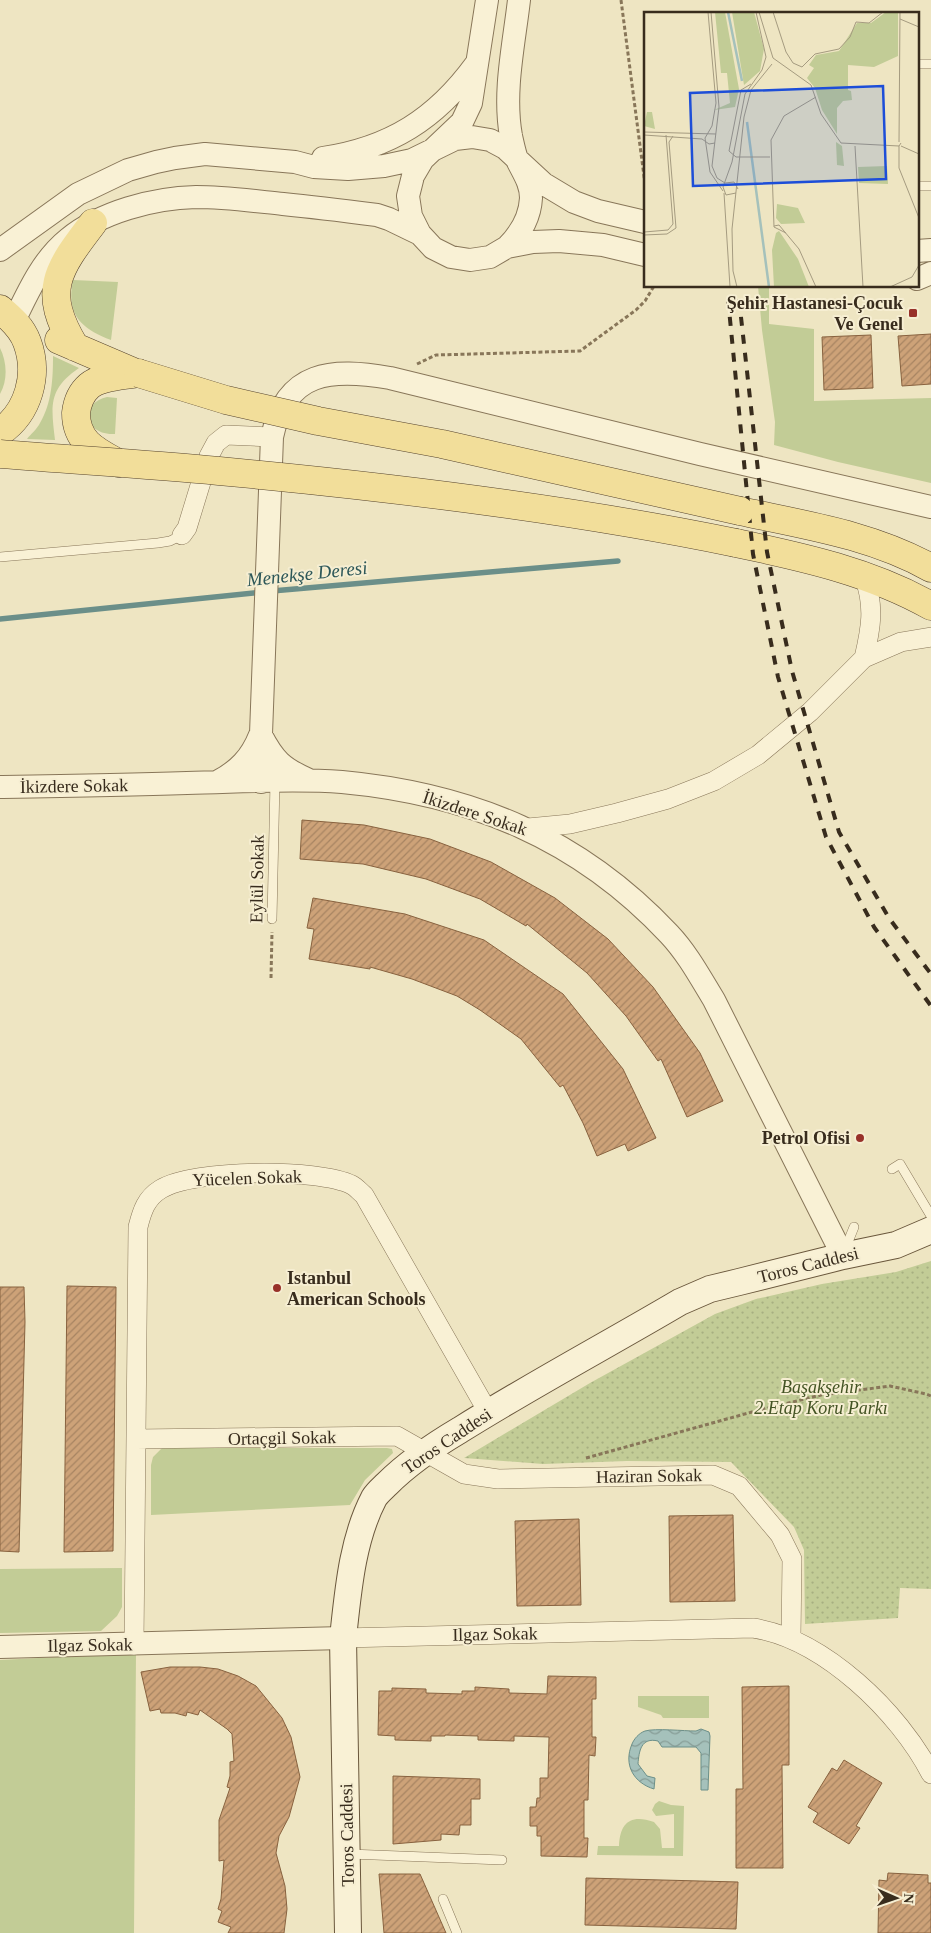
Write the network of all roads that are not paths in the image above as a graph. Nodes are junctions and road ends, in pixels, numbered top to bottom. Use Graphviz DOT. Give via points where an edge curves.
graph roads {
  1 [pos="487,0"];
  2 [pos="519,0"];
  3 [pos="477,63"];
  4 [pos="918,64"];
  5 [pos="931,64"];
  6 [pos="438,146"];
  7 [pos="518,161"];
  8 [pos="295,162"];
  9 [pos="918,186"];
  10 [pos="931,186"];
  11 [pos="644,222"];
  12 [pos="93,223"];
  13 [pos="420,234"];
  14 [pos="507,248"];
  15 [pos="0,250"];
  16 [pos="931,250"];
  17 [pos="918,251"];
  18 [pos="644,255"];
  19 [pos="931,273"];
  20 [pos="918,280"];
  21 [pos="918,281"];
  22 [pos="931,282"];
  23 [pos="7,315"];
  24 [pos="75,347"];
  25 [pos="138,373"];
  26 [pos="0,432"];
  27 [pos="272,437"];
  28 [pos="0,454"];
  29 [pos="118,463"];
  30 [pos="931,507"];
  31 [pos="182,535"];
  32 [pos="0,557"];
  33 [pos="927,563"];
  34 [pos="864,576"];
  35 [pos="931,606"];
  36 [pos="931,637"];
  37 [pos="864,658"];
  38 [pos="261,724"];
  39 [pos="268,781"];
  40 [pos="313,781"];
  41 [pos="217,782"];
  42 [pos="0,788"];
  43 [pos="528,828"];
  44 [pos="272,919"];
  45 [pos="892,1168"];
  46 [pos="931,1216"];
  47 [pos="854,1227"];
  48 [pos="931,1230"];
  49 [pos="843,1256"];
  50 [pos="488,1412"];
  51 [pos="136,1439"];
  52 [pos="424,1452"];
  53 [pos="343,1638"];
  54 [pos="791,1638"];
  55 [pos="134,1645"];
  56 [pos="0,1647"];
  57 [pos="931,1774"];
  58 [pos="348,1854"];
  59 [pos="502,1860"];
  60 [pos="443,1899"];
  61 [pos="348,1933"];
  62 [pos="457,1933"];
  1 -- 3 [label="street"];
  2 -- 7 [label="street" via="508,107"];
  3 -- 6 [label="street" via="471,103 462,122"];
  3 -- 8 [label="street" via="449,97 409,129 387,141 351,154"];
  4 -- 5 [label="lane"];
  6 -- 7 [label="street" via="472,137 490,140 505,148"];
  6 -- 8 [label="street" via="412,160 384,166 348,169"];
  6 -- 13 [label="street" via="423,159 413,176 408,196 411,216"];
  7 -- 11 [label="street" via="544,184 574,202"];
  7 -- 14 [label="street" via="527,178 531,197 528,216 520,233"];
  8 -- 15 [label="street" via="205,154 128,170 78,194"];
  9 -- 10 [label="lane"];
  12 -- 13 [label="street" via="134,207 194,197 377,215"];
  12 -- 23 [label="street" via="67,239"];
  12 -- 24 [label="main road" via="67,258 57,279 58,313"];
  13 -- 14 [label="street" via="433,248 451,257 470,260 490,257"];
  14 -- 18 [label="street" via="534,242 581,243"];
  16 -- 17 [label="street"];
  19 -- 20 [label="street"];
  21 -- 22 [label="street"];
  23 -- 24 [label="main road"];
  23 -- 26 [label="main road" via="26,340 32,363 31,386 22,408"];
  24 -- 25 [label="main road"];
  25 -- 29 [label="main road, bridge" via="108,378 89,386 77,403 76,426 84,440 97,452"];
  25 -- 33 [label="main road, bridge" via="226,400 442,444 847,535"];
  27 -- 30 [label="street" via="287,398 306,383 332,373 360,372"];
  27 -- 31 [label="street" via="226,435 216,443"];
  27 -- 38 [label="street"];
  28 -- 29 [label="main road, bridge"];
  29 -- 34 [label="main road, bridge" via="300,479 569,513 736,543"];
  31 -- 32 [label="lane" via="158,543"];
  34 -- 35 [label="main road" via="907,592"];
  34 -- 37 [label="street" via="872,606"];
  36 -- 37 [label="street" via="901,642"];
  37 -- 43 [label="street" via="810,712 758,755 714,781 617,814 570,824"];
  38 -- 39 [label="street"];
  38 -- 40 [label="street" via="269,750 278,761 290,772"];
  38 -- 41 [label="street" via="254,749 244,764"];
  39 -- 40 [label="street, İkizdere Sokak"];
  39 -- 41 [label="street, İkizdere Sokak"];
  39 -- 44 [label="lane, Eylül Sokak"];
  40 -- 43 [label="street, İkizdere Sokak" via="375,786 430,797"];
  41 -- 42 [label="street, İkizdere Sokak"];
  43 -- 49 [label="street, İkizdere Sokak" via="608,878 670,935 691,962 714,1000"];
  45 -- 46 [label="lane" via="900,1164"];
  47 -- 49 [label="lane"];
  48 -- 49 [label="main road, Toros Caddesi" via="896,1245"];
  49 -- 50 [label="main road, Toros Caddesi" via="710,1289 680,1302"];
  50 -- 51 [label="street, Yücelen Sokak" via="364,1195 353,1185 307,1175 215,1176 178,1181 160,1189 145,1204 138,1227"];
  50 -- 52 [label="main road, Toros Caddesi"];
  51 -- 52 [label="street, Ortaçgil Sokak" via="397,1436"];
  51 -- 55 [label="street, Yücelen Sokak"];
  52 -- 53 [label="main road, Toros Caddesi" via="375,1496 356,1548"];
  52 -- 54 [label="street, Haziran Sokak" via="464,1474 498,1479 713,1475 739,1486 780,1535 792,1559"];
  53 -- 54 [label="street, Ilgaz Sokak" via="754,1628"];
  53 -- 55 [label="street, Ilgaz Sokak"];
  53 -- 58 [label="main road, Toros Caddesi"];
  54 -- 57 [label="street, Ilgaz Sokak" via="816,1652 874,1698 899,1724 922,1755"];
  55 -- 56 [label="street, Ilgaz Sokak"];
  58 -- 59 [label="lane"];
  58 -- 61 [label="main road, Toros Caddesi"];
  60 -- 62 [label="lane"];
}
